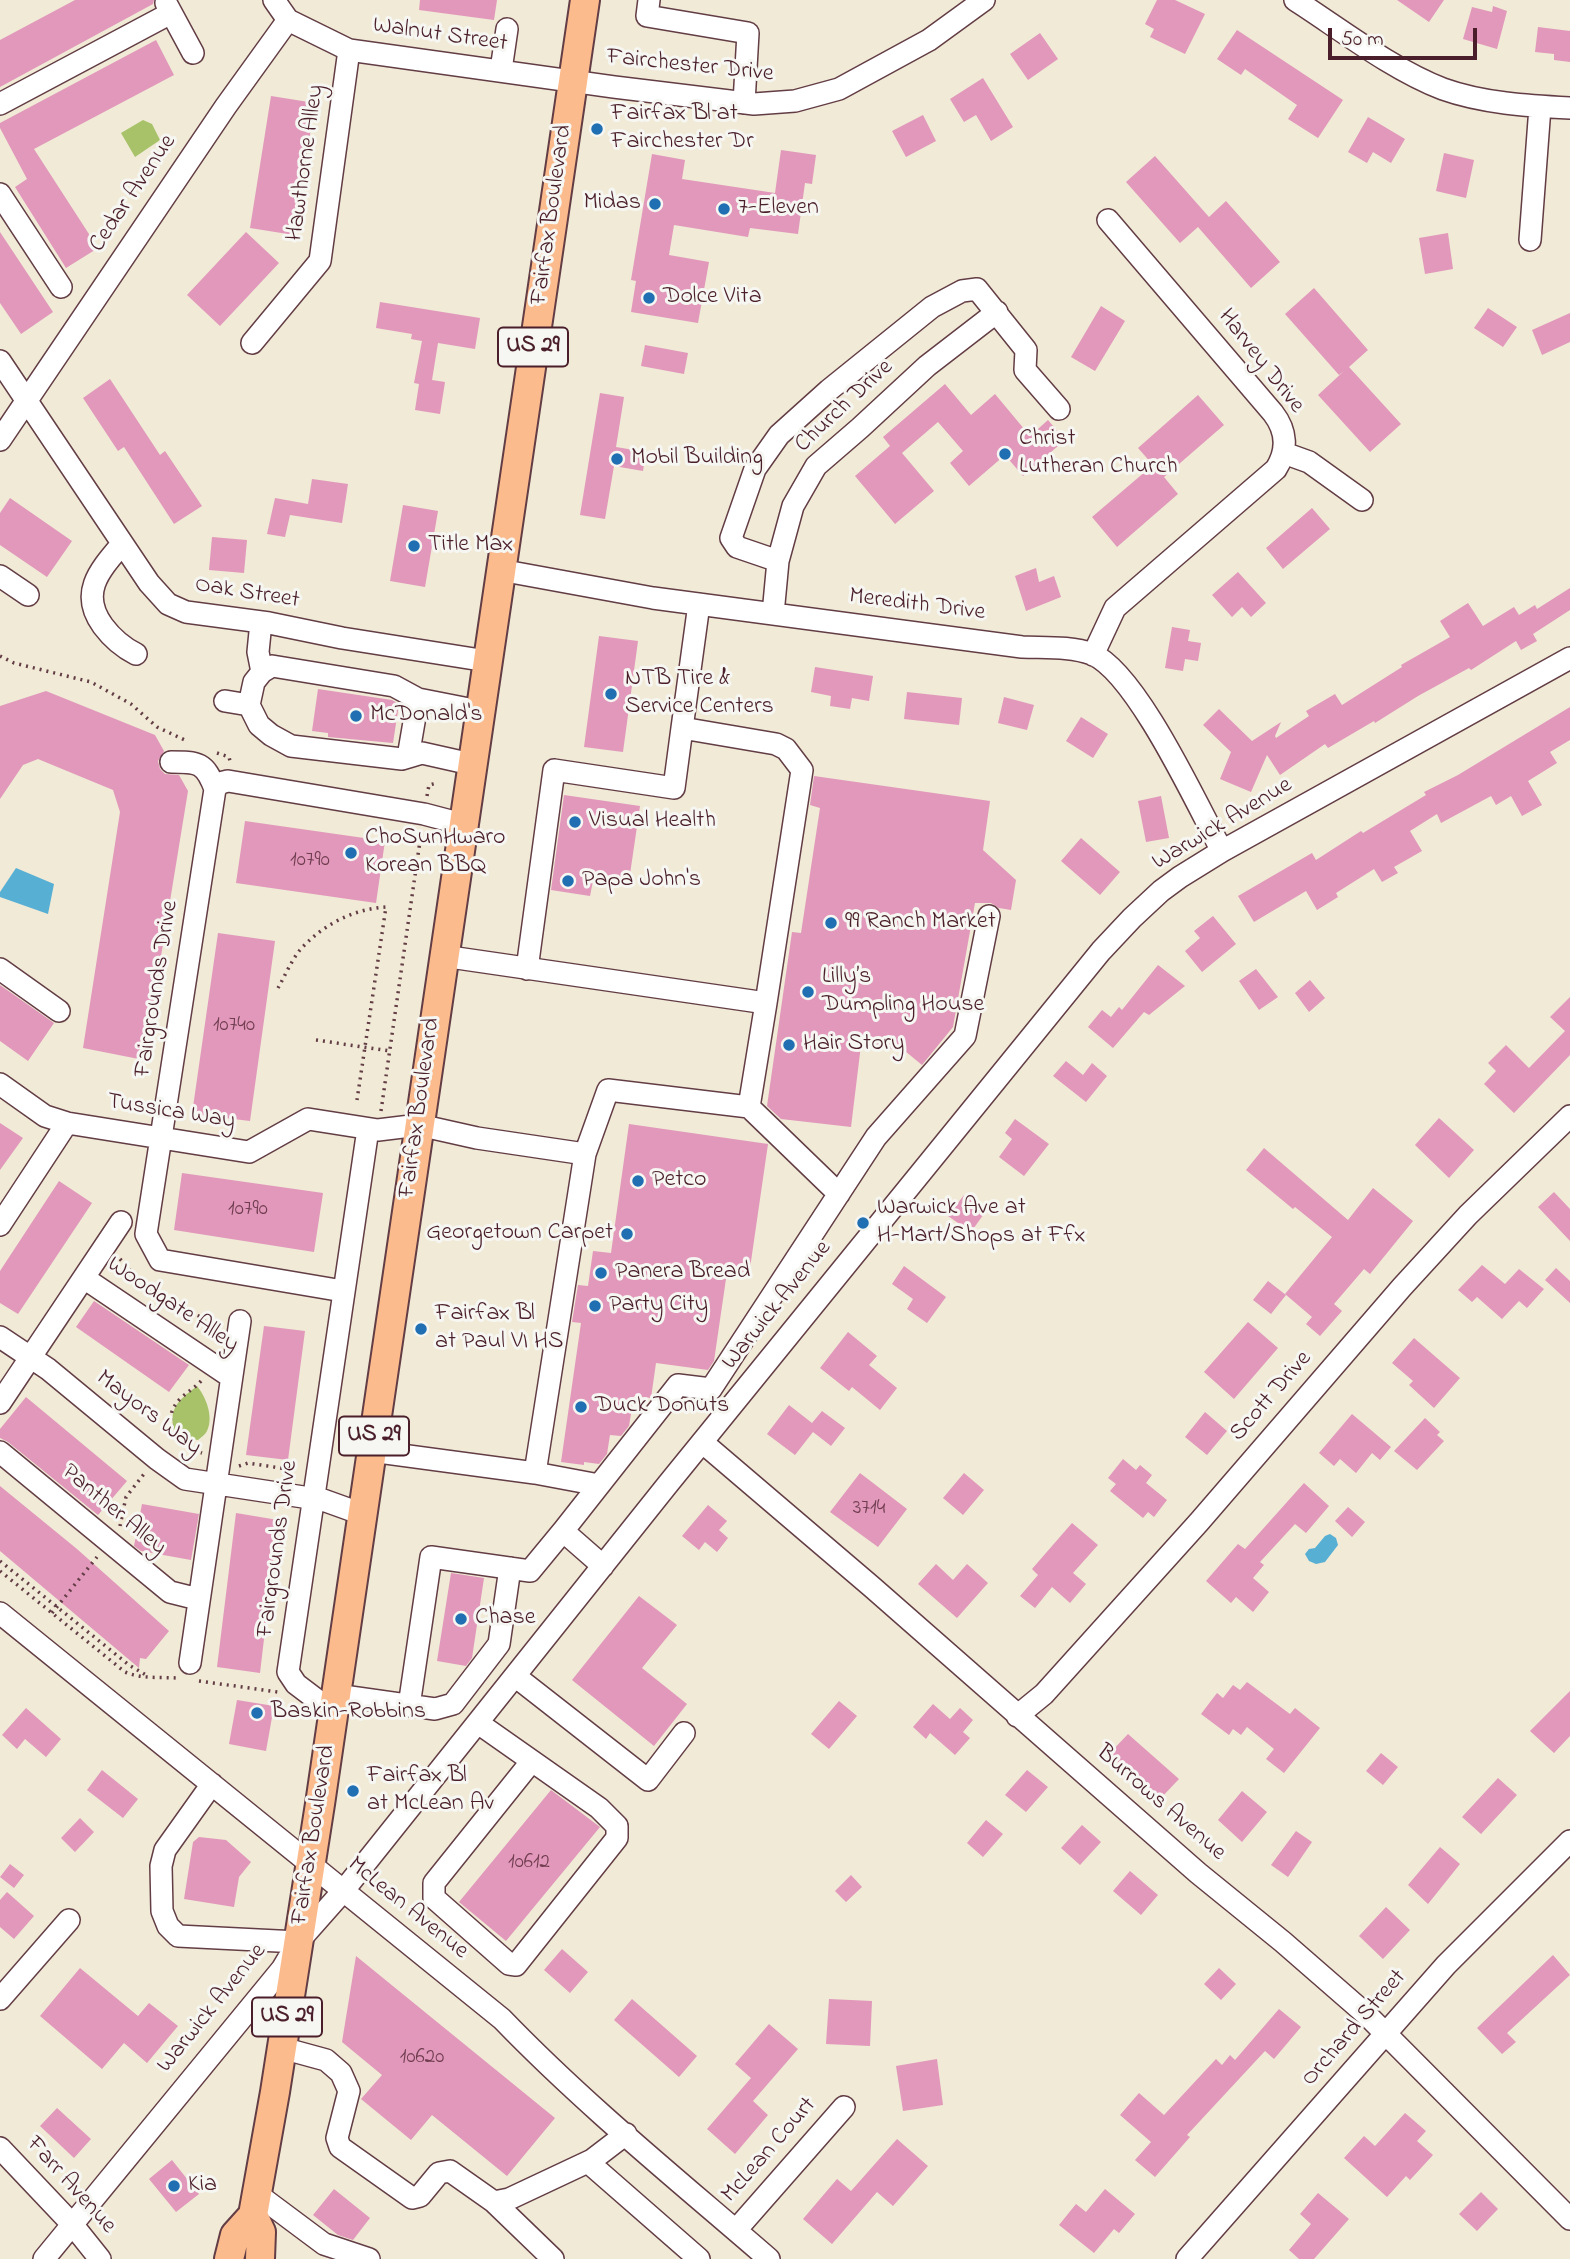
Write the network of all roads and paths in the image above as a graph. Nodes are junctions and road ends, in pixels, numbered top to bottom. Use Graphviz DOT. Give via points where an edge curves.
graph roads {
  1 [pos="274,0"];
  2 [pos="584,0"];
  3 [pos="649,0"];
  4 [pos="984,0"];
  5 [pos="1295,0"];
  6 [pos="168,6"];
  7 [pos="288,20"];
  8 [pos="507,29"];
  9 [pos="349,50"];
  10 [pos="193,53"];
  11 [pos="500,70"];
  12 [pos="573,82"];
  13 [pos="744,103"];
  14 [pos="0,104"];
  15 [pos="1540,107"];
  16 [pos="1570,108"];
  17 [pos="0,194"];
  18 [pos="1108,220"];
  19 [pos="1530,240"];
  20 [pos="61,287"];
  21 [pos="997,312"];
  22 [pos="252,343"];
  23 [pos="0,361"];
  24 [pos="26,401"];
  25 [pos="1059,410"];
  26 [pos="0,440"];
  27 [pos="1284,453"];
  28 [pos="1362,500"];
  29 [pos="122,544"];
  30 [pos="778,561"];
  31 [pos="500,570"];
  32 [pos="0,576"];
  33 [pos="28,595"];
  34 [pos="699,604"];
  35 [pos="774,614"];
  36 [pos="261,622"];
  37 [pos="136,654"];
  38 [pos="1093,654"];
  39 [pos="0,656"];
  40 [pos="1570,658"];
  41 [pos="486,661"];
  42 [pos="262,672"];
  43 [pos="418,698"];
  44 [pos="225,701"];
  45 [pos="248,705"];
  46 [pos="479,711"];
  47 [pos="682,728"];
  48 [pos="188,741"];
  49 [pos="209,749"];
  50 [pos="408,757"];
  51 [pos="171,762"];
  52 [pos="471,764"];
  53 [pos="222,785"];
  54 [pos="462,824"];
  55 [pos="1222,851"];
  56 [pos="989,916"];
  57 [pos="443,956"];
  58 [pos="0,970"];
  59 [pos="527,970"];
  60 [pos="278,989"];
  61 [pos="766,1003"];
  62 [pos="59,1011"];
  63 [pos="316,1040"];
  64 [pos="365,1047"];
  65 [pos="390,1051"];
  66 [pos="0,1084"];
  67 [pos="357,1100"];
  68 [pos="749,1107"];
  69 [pos="1570,1116"];
  70 [pos="67,1123"];
  71 [pos="419,1125"];
  72 [pos="368,1129"];
  73 [pos="162,1137"];
  74 [pos="585,1154"];
  75 [pos="839,1194"];
  76 [pos="2,1217"];
  77 [pos="121,1222"];
  78 [pos="84,1278"];
  79 [pos="343,1291"];
  80 [pos="240,1321"];
  81 [pos="0,1337"];
  82 [pos="30,1358"];
  83 [pos="230,1377"];
  84 [pos="0,1403"];
  85 [pos="702,1442"];
  86 [pos="372,1451"];
  87 [pos="0,1452"];
  88 [pos="535,1473"];
  89 [pos="218,1483"];
  90 [pos="599,1485"];
  91 [pos="313,1498"];
  92 [pos="362,1514"];
  93 [pos="563,1531"];
  94 [pos="0,1561"];
  95 [pos="603,1566"];
  96 [pos="509,1568"];
  97 [pos="0,1571"];
  98 [pos="198,1599"];
  99 [pos="0,1614"];
  100 [pos="190,1663"];
  101 [pos="515,1676"];
  102 [pos="334,1704"];
  103 [pos="409,1706"];
  104 [pos="1017,1716"];
  105 [pos="478,1723"];
  106 [pos="684,1733"];
  107 [pos="531,1762"];
  108 [pos="212,1784"];
  109 [pos="1570,1841"];
  110 [pos="310,1864"];
  111 [pos="344,1890"];
  112 [pos="69,1920"];
  113 [pos="298,1942"];
  114 [pos="0,1999"];
  115 [pos="1386,2032"];
  116 [pos="282,2048"];
  117 [pos="844,2107"];
  118 [pos="626,2134"];
  119 [pos="0,2148"];
  120 [pos="588,2162"];
  121 [pos="494,2202"];
  122 [pos="255,2204"];
  123 [pos="1570,2219"];
  124 [pos="72,2224"];
  125 [pos="736,2230"];
  126 [pos="323,2252"];
  127 [pos="44,2259"];
  128 [pos="100,2259"];
  129 [pos="229,2259"];
  130 [pos="260,2259"];
  131 [pos="369,2259"];
  132 [pos="553,2259"];
  133 [pos="699,2259"];
  134 [pos="769,2259"];
  135 [pos="1187,2259"];
  1 -- 7 [label="street, Walnut Street"];
  2 -- 12 [label="main road, Fairfax Boulevard / US 29"];
  3 -- 13 [label="street" via="647,16 748,33"];
  4 -- 13 [label="street, Fairchester Drive" via="929,40 839,89 795,101"];
  5 -- 15 [label="street" via="1421,80 1471,97"];
  6 -- 10 [label="street"];
  6 -- 14 [label="street"];
  7 -- 9 [label="street, Walnut Street"];
  7 -- 24 [label="street, Cedar Avenue"];
  8 -- 11 [label="street"];
  9 -- 11 [label="street, Walnut Street"];
  9 -- 22 [label="street, Hawthorne Alley" via="320,261"];
  11 -- 12 [label="street, Walnut Street"];
  12 -- 13 [label="street, Fairchester Drive"];
  12 -- 31 [label="main road, Fairfax Boulevard / US 29"];
  15 -- 16 [label="street"];
  15 -- 19 [label="street"];
  17 -- 20 [label="street"];
  18 -- 27 [label="street, Harvey Drive" via="1281,423"];
  21 -- 25 [label="street" via="1026,350 1025,370"];
  21 -- 30 [label="street, Church Drive" via="927,366 816,466 793,506"];
  21 -- 30 [label="street" via="977,289 962,291 932,307 779,435 755,469 731,538 737,547"];
  23 -- 24 [label="street, Oak Street"];
  24 -- 26 [label="street, Cedar Avenue"];
  24 -- 29 [label="street, Oak Street"];
  27 -- 28 [label="street" via="1309,462"];
  27 -- 38 [label="street, Harvey Drive" via="1276,469 1115,608"];
  29 -- 36 [label="street, Oak Street" via="156,593 173,607"];
  29 -- 37 [label="street" via="104,564 91,598 95,615 111,637"];
  30 -- 35 [label="street, Church Drive"];
  31 -- 34 [label="street, Meredith Drive"];
  31 -- 41 [label="main road, Fairfax Boulevard / US 29"];
  32 -- 33 [label="street"];
  34 -- 35 [label="street, Meredith Drive"];
  34 -- 47 [label="street"];
  35 -- 38 [label="street, Meredith Drive"];
  36 -- 41 [label="street, Oak Street"];
  36 -- 42 [label="street" via="258,652"];
  38 -- 55 [label="street" via="1119,677 1150,718"];
  39 -- 48 [label="path" via="91,682"];
  40 -- 55 [label="street, Warwick Avenue"];
  41 -- 46 [label="main road, Fairfax Boulevard / US 29"];
  42 -- 43 [label="street" via="272,666 394,686"];
  42 -- 45 [label="street"];
  43 -- 46 [label="street"];
  43 -- 50 [label="street"];
  44 -- 45 [label="street"];
  45 -- 50 [label="street" via="259,725 290,746"];
  46 -- 52 [label="main road, Fairfax Boulevard / US 29"];
  47 -- 59 [label="street" via="674,788 554,770"];
  47 -- 61 [label="street" via="776,744 786,749 802,770"];
  49 -- 53 [label="path" via="229,757 233,770"];
  50 -- 52 [label="street" via="422,753"];
  51 -- 53 [label="street" via="195,762"];
  52 -- 54 [label="main road, Fairfax Boulevard / US 29"];
  53 -- 54 [label="street" via="424,814"];
  53 -- 73 [label="street, Fairgrounds Drive"];
  54 -- 57 [label="main road, Fairfax Boulevard / US 29"];
  55 -- 85 [label="street, Warwick Avenue" via="1161,891 1101,951"];
  56 -- 75 [label="street" via="965,1036 876,1137"];
  57 -- 59 [label="street"];
  57 -- 71 [label="main road, Fairfax Boulevard / US 29"];
  58 -- 62 [label="street"];
  59 -- 61 [label="street"];
  60 -- 64 [label="path" via="300,951 333,922 366,908 386,907"];
  61 -- 68 [label="street"];
  63 -- 64 [label="path"];
  64 -- 65 [label="path"];
  64 -- 67 [label="path"];
  66 -- 70 [label="street, Tussica Way" via="45,1116"];
  68 -- 74 [label="street" via="608,1090"];
  68 -- 75 [label="street"];
  69 -- 104 [label="street, Scott Drive" via="1468,1215 1199,1522 1044,1694"];
  70 -- 73 [label="street, Tussica Way"];
  70 -- 76 [label="street"];
  71 -- 72 [label="street, Tussica Way"];
  71 -- 74 [label="street, Tussica Way"];
  71 -- 86 [label="main road, Fairfax Boulevard / US 29"];
  72 -- 73 [label="street, Tussica Way" via="308,1119 249,1152"];
  72 -- 79 [label="street, Fairgrounds Drive"];
  73 -- 79 [label="street, Fairgrounds Drive" via="146,1234 160,1260"];
  74 -- 88 [label="street"];
  75 -- 90 [label="street" via="711,1389 678,1385"];
  77 -- 78 [label="street, Woodgate Alley"];
  78 -- 82 [label="street, Woodgate Alley"];
  78 -- 83 [label="street, Woodgate Alley"];
  79 -- 91 [label="street, Fairgrounds Drive"];
  80 -- 83 [label="street, Woodgate Alley"];
  81 -- 82 [label="street, Mayors Way"];
  82 -- 84 [label="street"];
  82 -- 89 [label="street, Mayors Way" via="185,1479"];
  83 -- 89 [label="street, Woodgate Alley"];
  85 -- 95 [label="street, Warwick Avenue"];
  85 -- 104 [label="street, Burrows Avenue"];
  86 -- 88 [label="street"];
  86 -- 92 [label="main road, Fairfax Boulevard / US 29"];
  87 -- 98 [label="street, Panther Alley" via="170,1592"];
  88 -- 90 [label="street"];
  89 -- 91 [label="street, Mayors Way"];
  89 -- 98 [label="street, Panther Alley"];
  90 -- 93 [label="street"];
  91 -- 92 [label="street, Mayors Way"];
  91 -- 102 [label="street, Fairgrounds Drive" via="288,1672 296,1684"];
  92 -- 102 [label="main road, Fairfax Boulevard / US 29"];
  93 -- 95 [label="street"];
  93 -- 96 [label="street" via="530,1571"];
  94 -- 97 [label="path" via="148,1676 125,1672"];
  95 -- 101 [label="street, Warwick Avenue"];
  96 -- 103 [label="street" via="499,1644 453,1704 435,1709"];
  96 -- 103 [label="street" via="430,1557"];
  98 -- 100 [label="street, Panther Alley"];
  99 -- 108 [label="street, McLean Avenue"];
  101 -- 105 [label="street, Warwick Avenue"];
  101 -- 106 [label="street" via="648,1780"];
  102 -- 103 [label="street"];
  102 -- 110 [label="main road, Fairfax Boulevard / US 29"];
  104 -- 115 [label="street, Burrows Avenue"];
  105 -- 107 [label="street"];
  105 -- 111 [label="street, Warwick Avenue"];
  107 -- 107 [label="street" via="599,1808 617,1826 617,1838 516,1965 509,1964 434,1898 434,1883"];
  108 -- 110 [label="street, McLean Avenue"];
  108 -- 113 [label="street" via="165,1850 162,1911 167,1926 178,1936"];
  109 -- 115 [label="street, Orchard Street"];
  110 -- 111 [label="street, McLean Avenue"];
  110 -- 113 [label="main road, Fairfax Boulevard / US 29"];
  111 -- 113 [label="street, Warwick Avenue"];
  111 -- 118 [label="street, McLean Avenue" via="502,2019"];
  112 -- 114 [label="street"];
  113 -- 116 [label="main road, Fairfax Boulevard / US 29"];
  113 -- 124 [label="street, Warwick Avenue" via="282,1969"];
  115 -- 123 [label="street, Burrows Avenue"];
  115 -- 135 [label="street, Orchard Street"];
  116 -- 121 [label="street" via="326,2060 341,2073 349,2091 337,2138 340,2147 412,2198 420,2196 439,2173 450,2171"];
  116 -- 122 [label="main road, Fairfax Boulevard / US 29"];
  117 -- 125 [label="street, McLean Court"];
  118 -- 120 [label="street"];
  118 -- 125 [label="street, McLean Avenue"];
  119 -- 124 [label="street, Farr Avenue"];
  120 -- 121 [label="street"];
  120 -- 133 [label="street"];
  121 -- 132 [label="street"];
  122 -- 126 [label="street"];
  122 -- 129 [label="main road, Fairfax Boulevard / US 29" via="235,2235"];
  122 -- 130 [label="main road, Fairfax Boulevard / US 29"];
  124 -- 127 [label="street, Warwick Avenue"];
  124 -- 128 [label="street, Farr Avenue"];
  125 -- 134 [label="street, McLean Avenue"];
  126 -- 131 [label="street"];
}
